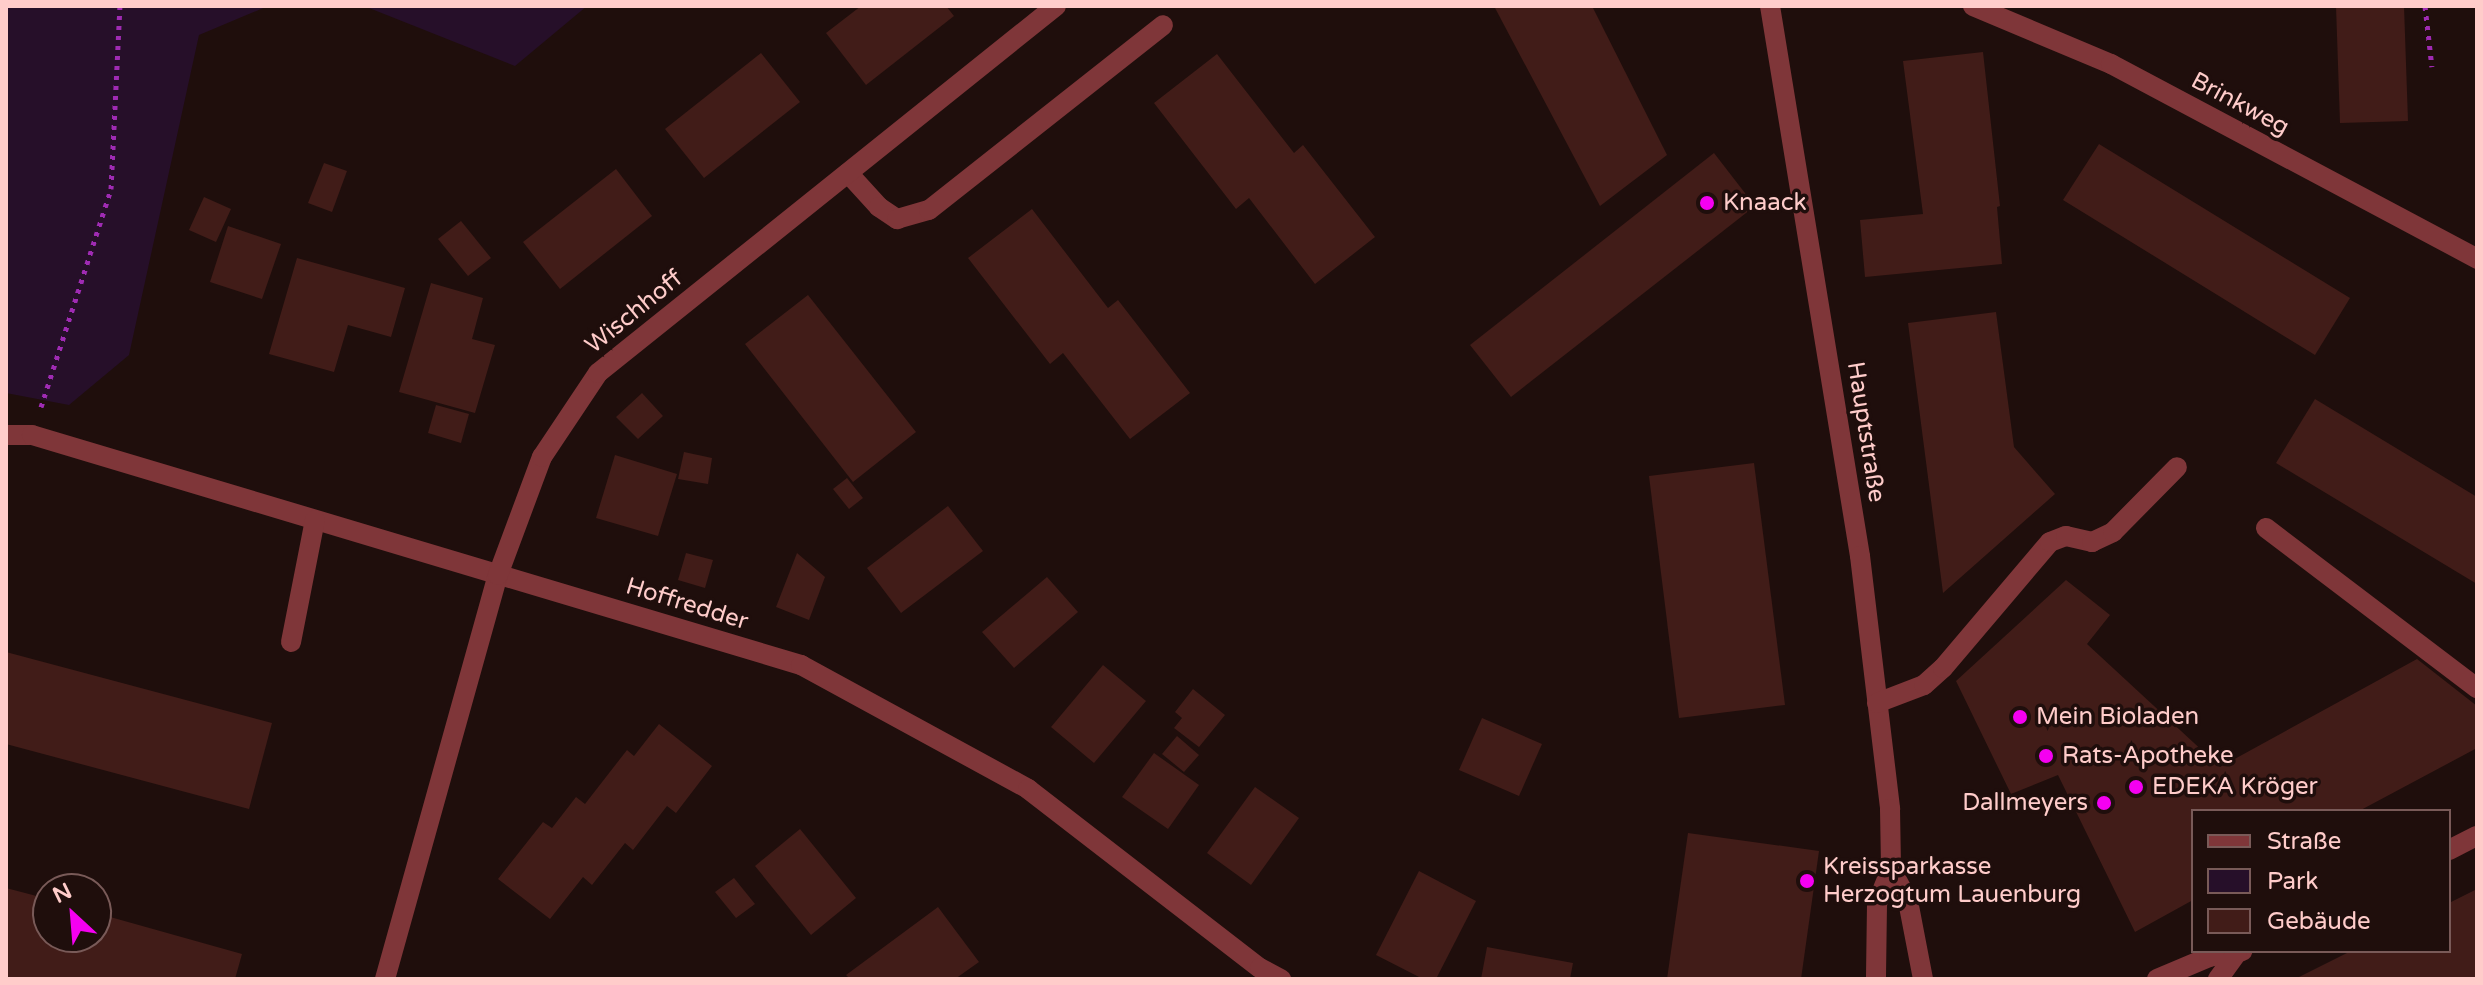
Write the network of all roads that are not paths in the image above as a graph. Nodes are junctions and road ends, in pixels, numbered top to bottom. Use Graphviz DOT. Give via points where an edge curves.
graph roads {
  1 [pos="1056,6"];
  2 [pos="1770,6"];
  3 [pos="1973,6"];
  4 [pos="1163,25"];
  5 [pos="848,173"];
  6 [pos="2477,259"];
  7 [pos="6,435"];
  8 [pos="2177,467"];
  9 [pos="315,520"];
  10 [pos="2266,528"];
  11 [pos="498,575"];
  12 [pos="291,642"];
  13 [pos="2477,688"];
  14 [pos="1877,703"];
  15 [pos="2477,836"];
  16 [pos="2451,849"];
  17 [pos="1891,869"];
  18 [pos="2233,953"];
  19 [pos="2238,953"];
  20 [pos="385,979"];
  21 [pos="1281,979"];
  22 [pos="1876,979"];
  23 [pos="1923,979"];
  24 [pos="2157,979"];
  25 [pos="2218,979"];
  1 -- 5 [label="street, Wischhoff"];
  2 -- 14 [label="street, Hauptstraße" via="1860,556"];
  3 -- 6 [label="street, Brinkweg" via="2111,64"];
  4 -- 5 [label="street" via="929,210 897,219"];
  5 -- 11 [label="street, Wischhoff" via="598,373 542,457"];
  7 -- 9 [label="street, Hoffredder" via="32,435"];
  8 -- 14 [label="street" via="2113,532 2092,542 2066,536 2050,542 1943,668 1924,685"];
  9 -- 11 [label="street, Hoffredder"];
  9 -- 12 [label="street"];
  10 -- 13 [label="street"];
  11 -- 20 [label="street, Wischhoff"];
  11 -- 21 [label="street, Hoffredder" via="801,665 1028,789"];
  14 -- 17 [label="street, Hauptstraße" via="1890,809"];
  15 -- 16 [label="street"];
  17 -- 22 [label="street, Hauptstraße" via="1877,904"];
  17 -- 23 [label="street, Hauptstraße" via="1908,901"];
  18 -- 24 [label="street"];
  19 -- 25 [label="street"];
}
